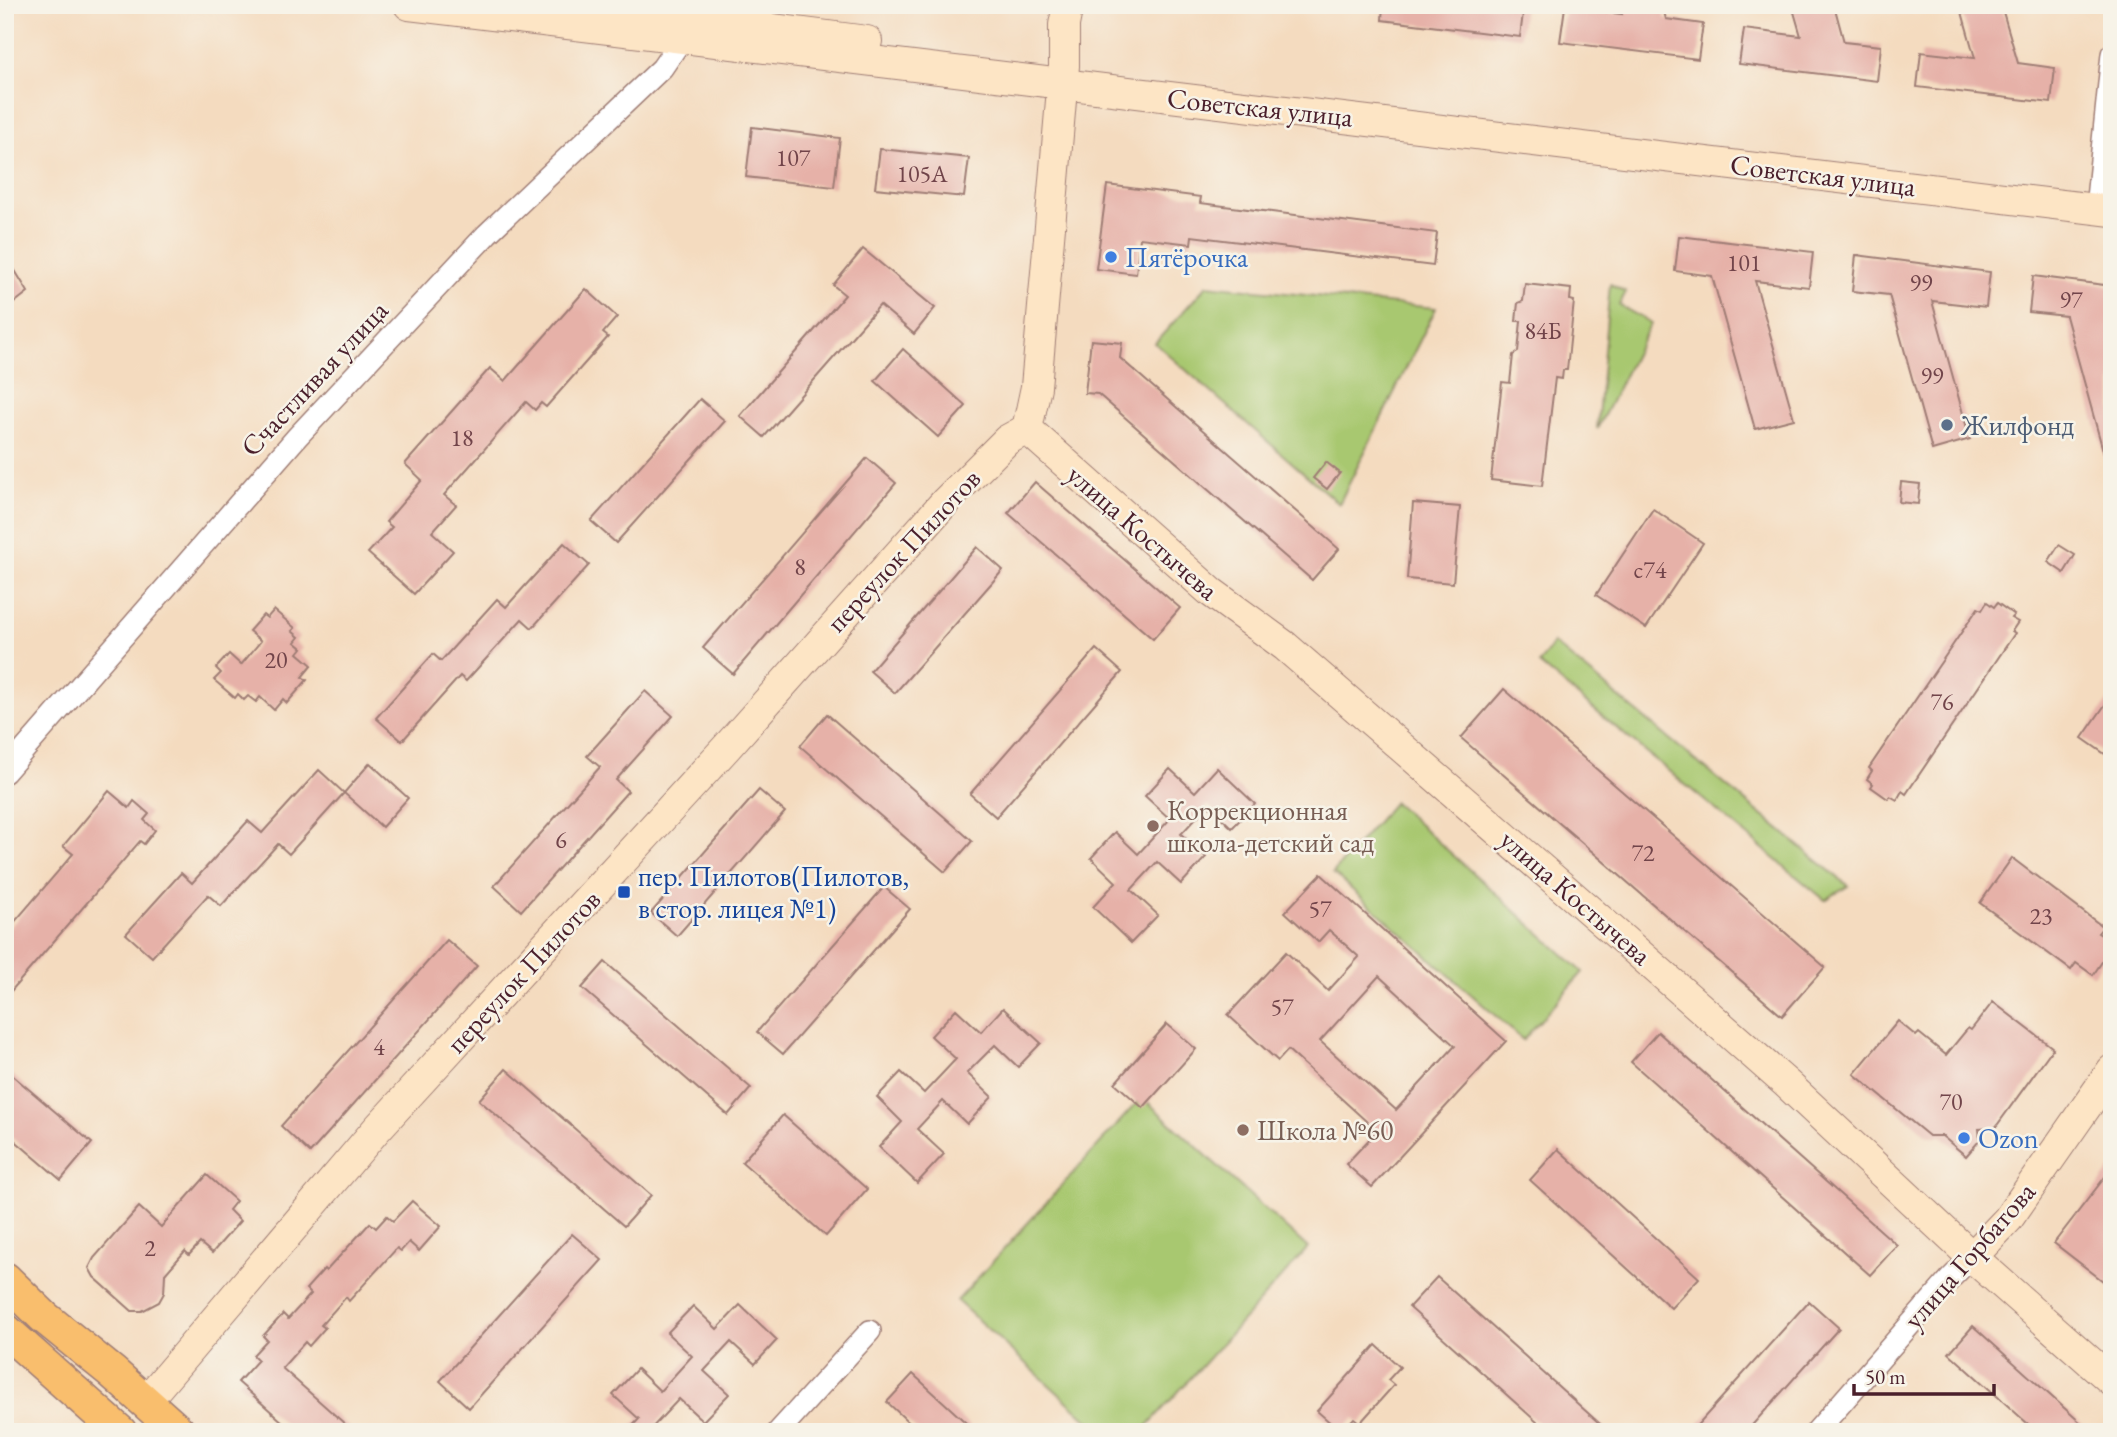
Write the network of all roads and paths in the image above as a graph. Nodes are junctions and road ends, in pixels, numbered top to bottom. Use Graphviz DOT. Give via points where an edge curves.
graph roads {
  1 [pos="409,5"];
  2 [pos="586,5"];
  3 [pos="1068,5"];
  4 [pos="693,21"];
  5 [pos="2112,54"];
  6 [pos="1064,76"];
  7 [pos="2105,199"];
  8 [pos="1027,429"];
  9 [pos="5,772"];
  10 [pos="2112,1070"];
  11 [pos="1972,1257"];
  12 [pos="5,1279"];
  13 [pos="5,1330"];
  14 [pos="870,1331"];
  15 [pos="2112,1381"];
  16 [pos="145,1402"];
  17 [pos="119,1431"];
  18 [pos="179,1432"];
  19 [pos="778,1432"];
  20 [pos="1816,1432"];
  1 -- 4 [label="main road, Советская улица"];
  2 -- 4 [label="main road, Советская улица"];
  3 -- 6 [label="main road"];
  4 -- 6 [label="main road, Советская улица"];
  4 -- 9 [label="street, Счастливая улица" via="662,68 487,234 297,437"];
  5 -- 7 [label="street"];
  6 -- 7 [label="main road, Советская улица" via="1356,118"];
  6 -- 8 [label="main road" via="1037,387"];
  8 -- 11 [label="main road, улица Костычева" via="1211,592 1285,646 1454,790 1787,1084"];
  8 -- 16 [label="main road, переулок Пилотов" via="1007,440 946,500 376,1130"];
  10 -- 11 [label="main road, улица Горбатова" via="2008,1219"];
  11 -- 15 [label="main road, улица Костычева"];
  11 -- 20 [label="street, улица Горбатова"];
  12 -- 16 [label="main road"];
  13 -- 17 [label="main road"];
  14 -- 19 [label="street"];
  16 -- 17 [label="street"];
  16 -- 18 [label="main road"];
}
